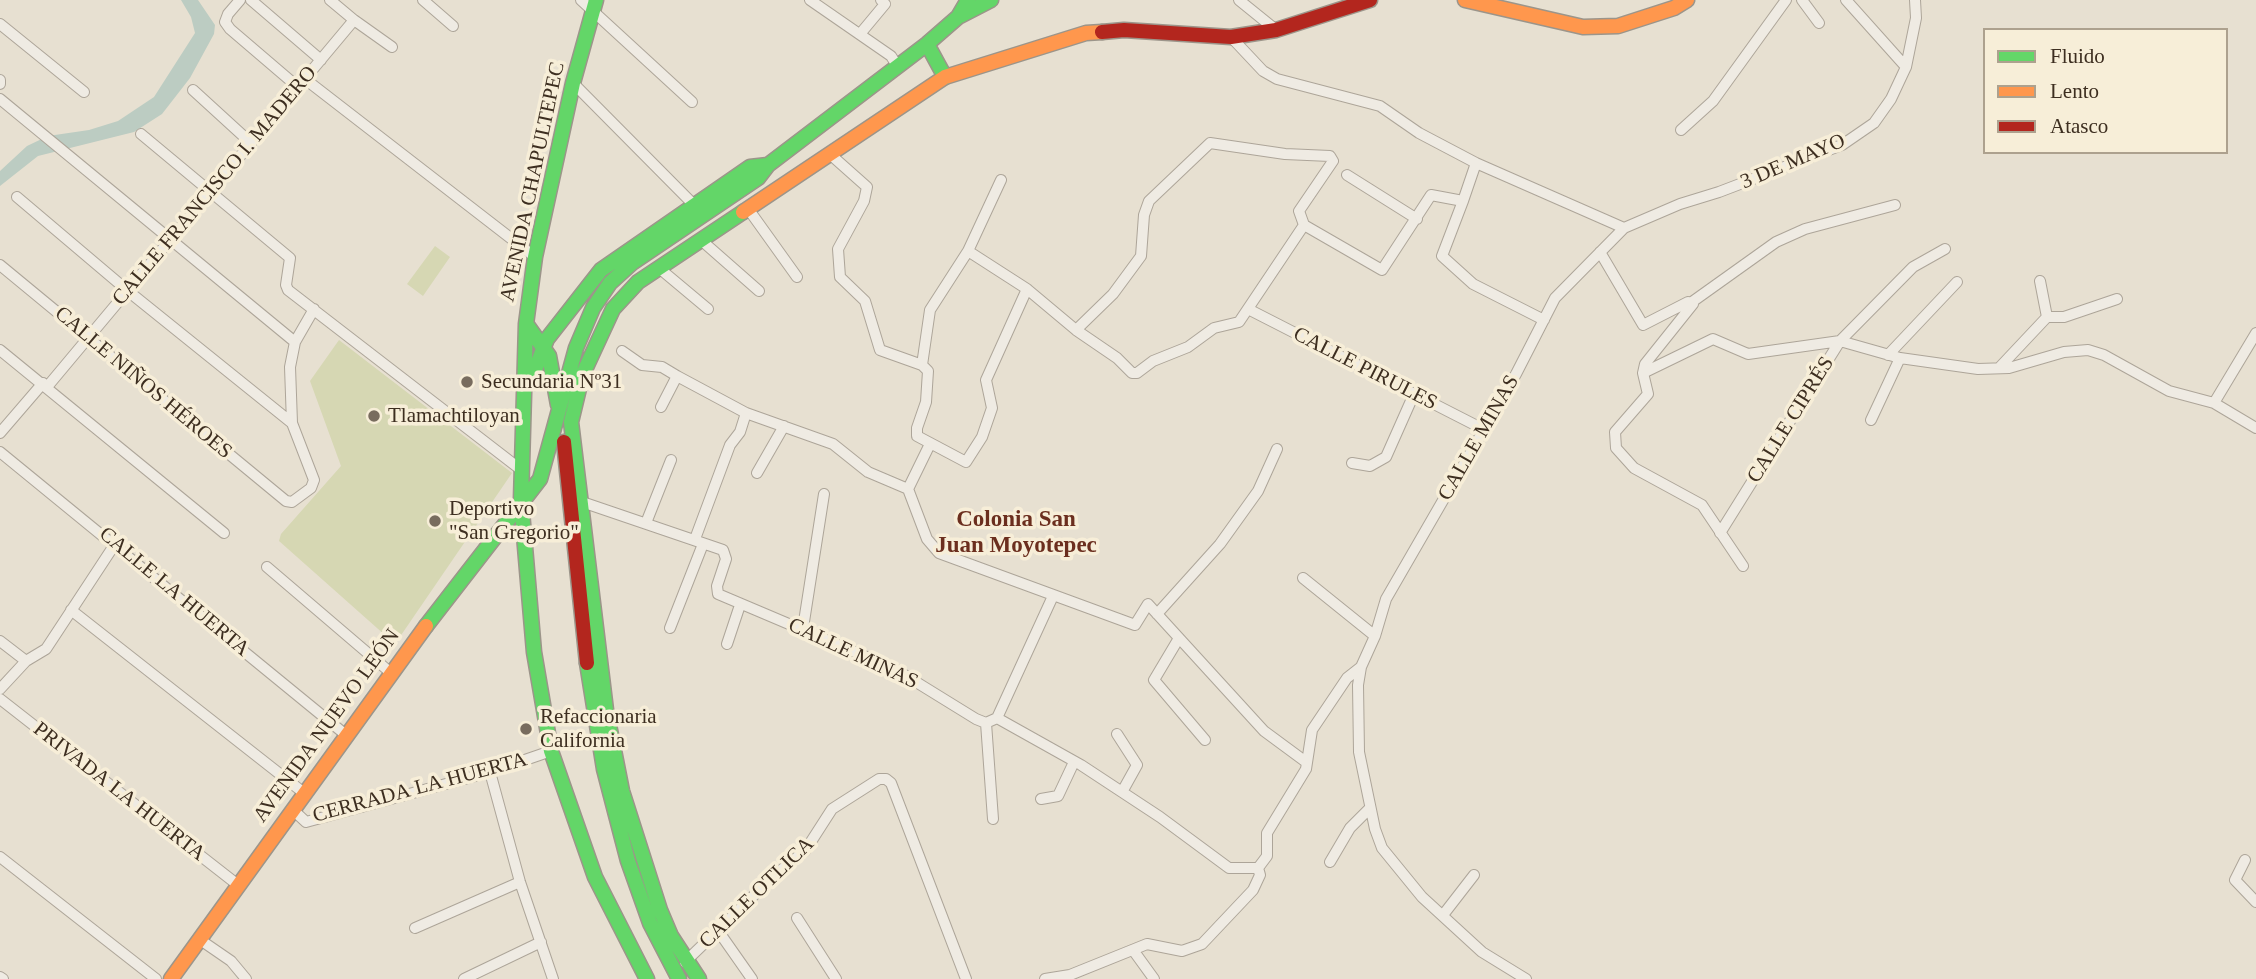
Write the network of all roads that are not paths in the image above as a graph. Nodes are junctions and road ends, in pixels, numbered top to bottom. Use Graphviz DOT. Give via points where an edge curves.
graph roads {
  1 [pos="240,0"];
  2 [pos="251,0"];
  3 [pos="330,0"];
  4 [pos="423,0"];
  5 [pos="810,0"];
  6 [pos="881,0"];
  7 [pos="968,0"];
  8 [pos="992,0"];
  9 [pos="1239,0"];
  10 [pos="1370,0"];
  11 [pos="1465,0"];
  12 [pos="1687,0"];
  13 [pos="1786,0"];
  14 [pos="1802,0"];
  15 [pos="1846,0"];
  16 [pos="1915,0"];
  17 [pos="590,3"];
  18 [pos="1502,4"];
  19 [pos="958,17"];
  20 [pos="354,20"];
  21 [pos="1819,23"];
  22 [pos="0,24"];
  23 [pos="453,26"];
  24 [pos="1276,30"];
  25 [pos="860,34"];
  26 [pos="1231,37"];
  27 [pos="927,44"];
  28 [pos="392,47"];
  29 [pos="321,60"];
  30 [pos="898,67"];
  31 [pos="1906,67"];
  32 [pos="945,77"];
  33 [pos="302,83"];
  34 [pos="573,83"];
  35 [pos="193,90"];
  36 [pos="84,92"];
  37 [pos="0,99"];
  38 [pos="692,102"];
  39 [pos="1681,130"];
  40 [pos="141,134"];
  41 [pos="251,143"];
  42 [pos="831,155"];
  43 [pos="1476,163"];
  44 [pos="768,165"];
  45 [pos="1347,175"];
  46 [pos="1001,180"];
  47 [pos="210,191"];
  48 [pos="16,197"];
  49 [pos="1463,201"];
  50 [pos="694,205"];
  51 [pos="1895,205"];
  52 [pos="749,210"];
  53 [pos="1417,219"];
  54 [pos="1304,225"];
  55 [pos="1624,228"];
  56 [pos="169,240"];
  57 [pos="701,240"];
  58 [pos="1945,249"];
  59 [pos="968,251"];
  60 [pos="1600,252"];
  61 [pos="535,257"];
  62 [pos="0,265"];
  63 [pos="659,268"];
  64 [pos="797,277"];
  65 [pos="2040,281"];
  66 [pos="1957,282"];
  67 [pos="1027,289"];
  68 [pos="128,291"];
  69 [pos="759,291"];
  70 [pos="2117,299"];
  71 [pos="1692,302"];
  72 [pos="314,309"];
  73 [pos="708,309"];
  74 [pos="1248,309"];
  75 [pos="2047,317"];
  76 [pos="1544,320"];
  77 [pos="526,324"];
  78 [pos="1076,330"];
  79 [pos="2256,333"];
  80 [pos="88,338"];
  81 [pos="1840,341"];
  82 [pos="295,342"];
  83 [pos="543,345"];
  84 [pos="0,350"];
  85 [pos="622,351"];
  86 [pos="1888,355"];
  87 [pos="1900,358"];
  88 [pos="922,365"];
  89 [pos="1999,368"];
  90 [pos="1643,373"];
  91 [pos="677,376"];
  92 [pos="45,385"];
  93 [pos="526,394"];
  94 [pos="1414,394"];
  95 [pos="2214,402"];
  96 [pos="661,407"];
  97 [pos="746,412"];
  98 [pos="564,419"];
  99 [pos="1871,420"];
  100 [pos="292,423"];
  101 [pos="784,426"];
  102 [pos="2256,428"];
  103 [pos="1483,429"];
  104 [pos="0,433"];
  105 [pos="930,444"];
  106 [pos="1277,449"];
  107 [pos="0,452"];
  108 [pos="671,460"];
  109 [pos="1352,463"];
  110 [pos="520,469"];
  111 [pos="757,473"];
  112 [pos="908,489"];
  113 [pos="824,494"];
  114 [pos="521,500"];
  115 [pos="582,502"];
  116 [pos="646,523"];
  117 [pos="224,533"];
  118 [pos="1720,533"];
  119 [pos="699,542"];
  120 [pos="116,544"];
  121 [pos="1743,566"];
  122 [pos="267,567"];
  123 [pos="1303,578"];
  124 [pos="1053,596"];
  125 [pos="740,605"];
  126 [pos="71,610"];
  127 [pos="1157,614"];
  128 [pos="670,628"];
  129 [pos="803,628"];
  130 [pos="1375,636"];
  131 [pos="1179,638"];
  132 [pos="0,641"];
  133 [pos="727,644"];
  134 [pos="26,661"];
  135 [pos="1361,667"];
  136 [pos="391,673"];
  137 [pos="0,689"];
  138 [pos="0,699"];
  139 [pos="997,718"];
  140 [pos="986,723"];
  141 [pos="1117,734"];
  142 [pos="346,735"];
  143 [pos="1205,740"];
  144 [pos="551,751"];
  145 [pos="1074,762"];
  146 [pos="1306,762"];
  147 [pos="490,772"];
  148 [pos="1122,792"];
  149 [pos="304,793"];
  150 [pos="1041,799"];
  151 [pos="1370,808"];
  152 [pos="292,809"];
  153 [pos="993,819"];
  154 [pos="0,857"];
  155 [pos="2245,860"];
  156 [pos="1330,862"];
  157 [pos="1258,868"];
  158 [pos="1474,875"];
  159 [pos="520,882"];
  160 [pos="238,885"];
  161 [pos="2256,902"];
  162 [pos="1443,915"];
  163 [pos="797,918"];
  164 [pos="415,928"];
  165 [pos="719,932"];
  166 [pos="199,939"];
  167 [pos="541,942"];
  168 [pos="1133,950"];
  169 [pos="685,962"];
  170 [pos="156,979"];
  171 [pos="171,979"];
  172 [pos="246,979"];
  173 [pos="464,979"];
  174 [pos="553,979"];
  175 [pos="647,979"];
  176 [pos="679,979"];
  177 [pos="699,979"];
  178 [pos="752,979"];
  179 [pos="836,979"];
  180 [pos="966,979"];
  181 [pos="1045,979"];
  182 [pos="1154,979"];
  183 [pos="1526,979"];
  1 -- 33 [label="street" via="225,22 230,29"];
  2 -- 29 [label="street"];
  3 -- 20 [label="street"];
  4 -- 23 [label="street"];
  5 -- 25 [label="street"];
  6 -- 25 [label="street" via="885,4"];
  7 -- 19 [label="main road"];
  8 -- 19 [label="main road"];
  9 -- 24 [label="street"];
  10 -- 24 [label="main road"];
  11 -- 18 [label="main road"];
  12 -- 18 [label="main road" via="1618,26 1563,24"];
  13 -- 39 [label="street" via="1713,101"];
  14 -- 21 [label="street"];
  15 -- 31 [label="street"];
  16 -- 31 [label="street, 3 DE MAYO"];
  17 -- 34 [label="main road, AVENIDA CHAPULTEPEC"];
  17 -- 38 [label="street"];
  19 -- 27 [label="main road"];
  20 -- 28 [label="street"];
  20 -- 29 [label="street, CALLE FRANCISCO I. MADERO"];
  22 -- 36 [label="street"];
  24 -- 26 [label="main road"];
  25 -- 30 [label="street" via="891,56"];
  26 -- 32 [label="main road" via="1104,30"];
  26 -- 43 [label="street" via="1270,76 1380,106"];
  27 -- 30 [label="main road"];
  27 -- 32 [label="main road"];
  29 -- 33 [label="street, CALLE FRANCISCO I. MADERO"];
  30 -- 44 [label="main road"];
  31 -- 55 [label="street, 3 DE MAYO" via="1874,123 1842,145"];
  32 -- 42 [label="main road"];
  33 -- 41 [label="street, CALLE FRANCISCO I. MADERO"];
  33 -- 61 [label="street"];
  34 -- 50 [label="street"];
  34 -- 61 [label="main road, AVENIDA CHAPULTEPEC"];
  35 -- 41 [label="street"];
  37 -- 56 [label="street"];
  40 -- 47 [label="street"];
  41 -- 47 [label="street, CALLE FRANCISCO I. MADERO"];
  42 -- 52 [label="main road"];
  42 -- 88 [label="street" via="867,187 838,249 841,277 865,302 880,350"];
  43 -- 49 [label="street"];
  43 -- 55 [label="street"];
  44 -- 50 [label="main road" via="750,167"];
  44 -- 98 [label="main road" via="758,178 632,263 610,283 584,327"];
  45 -- 53 [label="street"];
  46 -- 59 [label="street"];
  47 -- 56 [label="street, CALLE FRANCISCO I. MADERO"];
  47 -- 72 [label="street" via="290,258 288,290"];
  48 -- 68 [label="street"];
  49 -- 53 [label="street" via="1431,195"];
  49 -- 76 [label="street" via="1442,256 1473,284"];
  50 -- 83 [label="main road" via="601,270"];
  51 -- 71 [label="street" via="1805,229 1776,242"];
  52 -- 57 [label="main road"];
  52 -- 64 [label="street"];
  53 -- 54 [label="street" via="1382,270"];
  54 -- 74 [label="street"];
  54 -- 78 [label="street" via="1299,211 1333,161 1330,156 1210,143 1149,201 1143,215 1141,256 1101,307"];
  55 -- 60 [label="street, CALLE MINAS"];
  56 -- 68 [label="street, CALLE FRANCISCO I. MADERO"];
  56 -- 82 [label="street"];
  57 -- 63 [label="main road"];
  57 -- 69 [label="street"];
  58 -- 81 [label="street" via="1913,267"];
  59 -- 67 [label="street"];
  59 -- 88 [label="street" via="930,310"];
  60 -- 71 [label="street" via="1643,325"];
  60 -- 76 [label="street, CALLE MINAS" via="1555,298"];
  61 -- 77 [label="main road, AVENIDA CHAPULTEPEC"];
  62 -- 80 [label="street, CALLE NIÑOS HÉROES"];
  63 -- 73 [label="street"];
  63 -- 98 [label="main road" via="622,298 606,321"];
  65 -- 75 [label="street"];
  66 -- 86 [label="street"];
  67 -- 78 [label="street"];
  67 -- 105 [label="street" via="986,380 992,408 982,437 966,462"];
  68 -- 80 [label="street, CALLE FRANCISCO I. MADERO"];
  68 -- 100 [label="street"];
  70 -- 75 [label="street" via="2064,317"];
  71 -- 90 [label="street"];
  72 -- 82 [label="street"];
  72 -- 110 [label="street"];
  74 -- 78 [label="street" via="1239,322 1214,328 1137,373"];
  74 -- 94 [label="street, CALLE PIRULES"];
  75 -- 89 [label="street"];
  76 -- 103 [label="street, CALLE MINAS"];
  77 -- 83 [label="main road"];
  77 -- 93 [label="main road, AVENIDA CHAPULTEPEC"];
  79 -- 95 [label="street"];
  80 -- 92 [label="street, CALLE FRANCISCO I. MADERO"];
  80 -- 100 [label="street, CALLE NIÑOS HÉROES" via="292,502 311,488 314,480"];
  81 -- 86 [label="street"];
  81 -- 90 [label="street, CALLE CIPRÉS" via="1748,354 1713,339"];
  81 -- 118 [label="street, CALLE CIPRÉS"];
  82 -- 100 [label="street" via="290,367"];
  83 -- 93 [label="main road"];
  83 -- 98 [label="main road"];
  84 -- 92 [label="street"];
  85 -- 91 [label="street" via="642,365"];
  86 -- 87 [label="street"];
  87 -- 89 [label="street"];
  87 -- 99 [label="street"];
  88 -- 105 [label="street" via="928,371 928,381 917,428 918,436"];
  89 -- 95 [label="street" via="2088,350 2169,391"];
  90 -- 118 [label="street" via="1648,394 1615,432 1616,448 1634,468 1702,505"];
  91 -- 96 [label="street"];
  91 -- 97 [label="street"];
  92 -- 104 [label="street, CALLE FRANCISCO I. MADERO"];
  92 -- 117 [label="street"];
  93 -- 110 [label="main road, AVENIDA CHAPULTEPEC"];
  94 -- 103 [label="street, CALLE PIRULES"];
  94 -- 109 [label="street" via="1386,457 1370,467"];
  95 -- 102 [label="street"];
  97 -- 101 [label="street"];
  97 -- 119 [label="street" via="740,432 730,444"];
  98 -- 114 [label="main road, AVENIDA NUEVO LEÓN" via="540,480"];
  98 -- 115 [label="main road"];
  98 -- 176 [label="main road" via="588,676 604,769 628,861 663,953"];
  101 -- 111 [label="street"];
  101 -- 112 [label="street" via="833,444 868,472"];
  103 -- 130 [label="street, CALLE MINAS" via="1386,599"];
  105 -- 112 [label="street"];
  106 -- 127 [label="street" via="1258,491 1220,544"];
  107 -- 120 [label="street, CALLE LA HUERTA"];
  108 -- 116 [label="street"];
  110 -- 114 [label="main road, AVENIDA CHAPULTEPEC"];
  112 -- 124 [label="street" via="927,539 939,553"];
  113 -- 129 [label="street"];
  114 -- 136 [label="main road, AVENIDA NUEVO LEÓN"];
  114 -- 144 [label="main road, AVENIDA CHAPULTEPEC" via="534,652"];
  115 -- 116 [label="street, CALLE MINAS"];
  115 -- 169 [label="main road" via="612,750 660,909"];
  116 -- 119 [label="street, CALLE MINAS"];
  118 -- 121 [label="street"];
  119 -- 125 [label="street, CALLE MINAS" via="726,554 716,590"];
  119 -- 128 [label="street"];
  120 -- 126 [label="street"];
  120 -- 142 [label="street, CALLE LA HUERTA"];
  122 -- 136 [label="street"];
  123 -- 130 [label="street"];
  124 -- 127 [label="street" via="1135,625 1147,604"];
  124 -- 139 [label="street"];
  125 -- 129 [label="street, CALLE MINAS"];
  125 -- 133 [label="street"];
  126 -- 134 [label="street" via="46,649"];
  126 -- 149 [label="street"];
  127 -- 131 [label="street"];
  129 -- 140 [label="street, CALLE MINAS" via="895,669"];
  130 -- 135 [label="street, CALLE MINAS"];
  131 -- 143 [label="street" via="1154,680"];
  131 -- 146 [label="street" via="1264,731"];
  132 -- 134 [label="street"];
  134 -- 137 [label="street"];
  135 -- 146 [label="street" via="1347,678 1317,722"];
  135 -- 151 [label="street" via="1359,752"];
  136 -- 142 [label="main road, AVENIDA NUEVO LEÓN"];
  138 -- 160 [label="street, PRIVADA LA HUERTA"];
  139 -- 140 [label="street"];
  139 -- 145 [label="street"];
  140 -- 153 [label="street"];
  141 -- 148 [label="street" via="1137,765"];
  142 -- 149 [label="main road, AVENIDA NUEVO LEÓN"];
  144 -- 147 [label="street, CERRADA LA HUERTA"];
  144 -- 175 [label="main road, AVENIDA CHAPULTEPEC" via="595,877"];
  145 -- 148 [label="street"];
  145 -- 150 [label="street" via="1058,796"];
  146 -- 157 [label="street" via="1301,780 1267,834 1267,856"];
  147 -- 152 [label="street, CERRADA LA HUERTA" via="306,822"];
  147 -- 159 [label="street"];
  148 -- 157 [label="street" via="1228,868"];
  149 -- 152 [label="main road, AVENIDA NUEVO LEÓN"];
  151 -- 156 [label="street" via="1350,828"];
  151 -- 162 [label="street" via="1382,848"];
  152 -- 160 [label="main road, AVENIDA NUEVO LEÓN"];
  154 -- 170 [label="street"];
  155 -- 161 [label="street" via="2235,880"];
  157 -- 168 [label="street" via="1253,890 1202,944 1182,951 1147,944"];
  158 -- 162 [label="street"];
  159 -- 164 [label="street"];
  159 -- 167 [label="street"];
  160 -- 166 [label="main road, AVENIDA NUEVO LEÓN"];
  162 -- 183 [label="street" via="1482,952"];
  163 -- 179 [label="street"];
  165 -- 169 [label="street, CALLE OTLICA"];
  165 -- 178 [label="street"];
  165 -- 180 [label="street, CALLE OTLICA" via="805,851 832,809 886,779"];
  166 -- 171 [label="main road, AVENIDA NUEVO LEÓN"];
  166 -- 172 [label="street" via="231,961"];
  167 -- 173 [label="street"];
  167 -- 174 [label="street"];
  168 -- 181 [label="street" via="1070,975"];
  168 -- 182 [label="street"];
  169 -- 177 [label="main road"];
}
